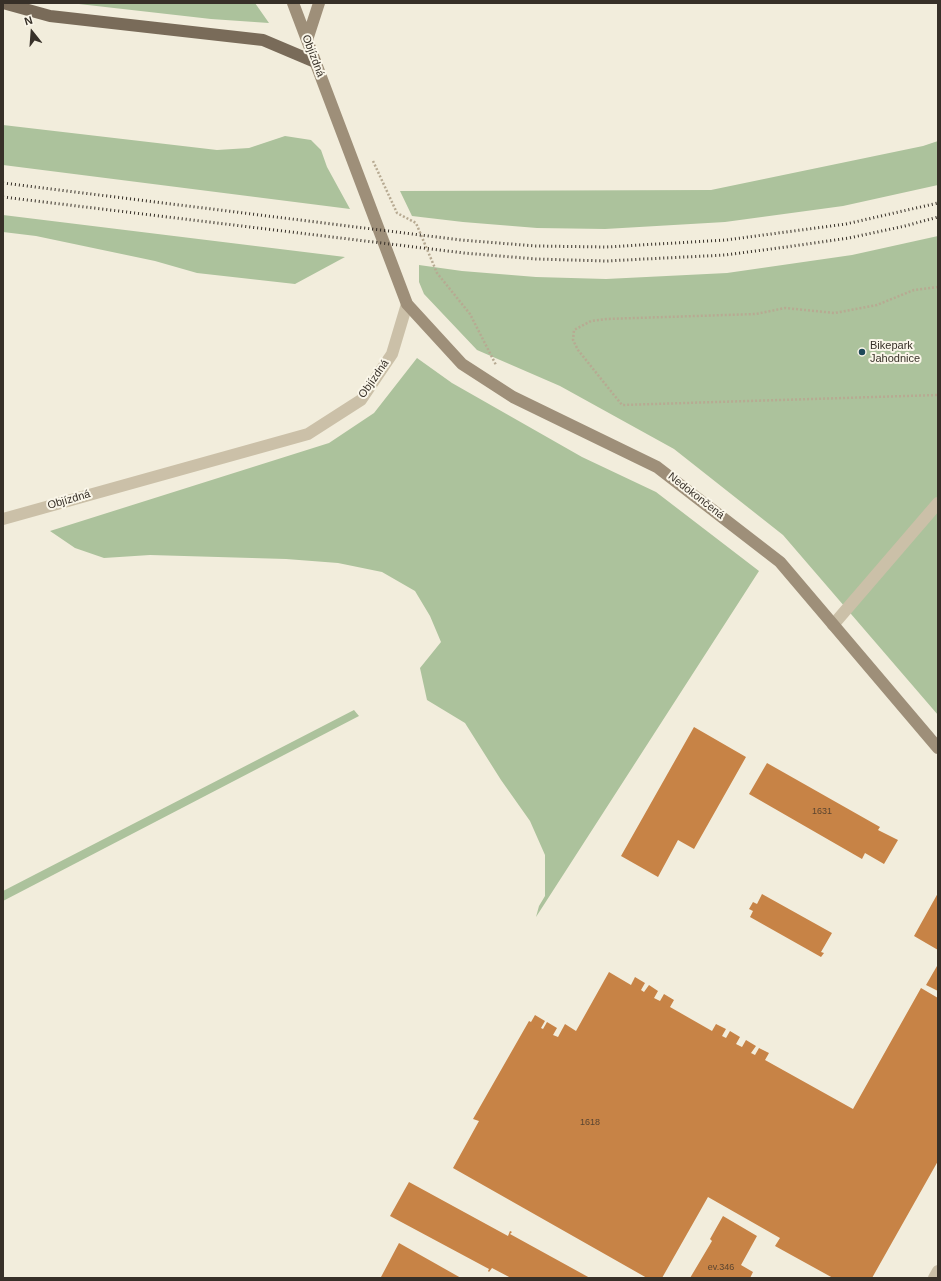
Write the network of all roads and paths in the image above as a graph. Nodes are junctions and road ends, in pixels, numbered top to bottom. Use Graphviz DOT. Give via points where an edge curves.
graph roads {
  1 [pos="3,3"];
  2 [pos="293,3"];
  3 [pos="319,3"];
  4 [pos="307,40"];
  5 [pos="315,62"];
  6 [pos="370,154"];
  7 [pos="938,286"];
  8 [pos="407,304"];
  9 [pos="499,370"];
  10 [pos="938,395"];
  11 [pos="938,503"];
  12 [pos="3,519"];
  13 [pos="833,624"];
  14 [pos="938,748"];
  15 [pos="938,1271"];
  16 [pos="934,1278"];
  1 -- 5 [label="main road" via="50,16 263,40"];
  2 -- 4 [label="street, Objízdná"];
  3 -- 4 [label="street"];
  4 -- 5 [label="street, Objízdná"];
  5 -- 8 [label="street, Objízdná"];
  6 -- 9 [label="path" via="397,213 416,223 437,273 470,314"];
  7 -- 10 [label="path" via="914,290 877,306 835,313 785,308 756,314 591,321 574,330 573,340 578,350 622,405"];
  8 -- 12 [label="street, Objízdná" via="392,354 361,400 308,434"];
  8 -- 13 [label="street, Nedokončená" via="462,364 514,397 657,466 780,562"];
  11 -- 13 [label="street"];
  13 -- 14 [label="street, Nedokončená"];
  15 -- 16 [label="street"];
}
